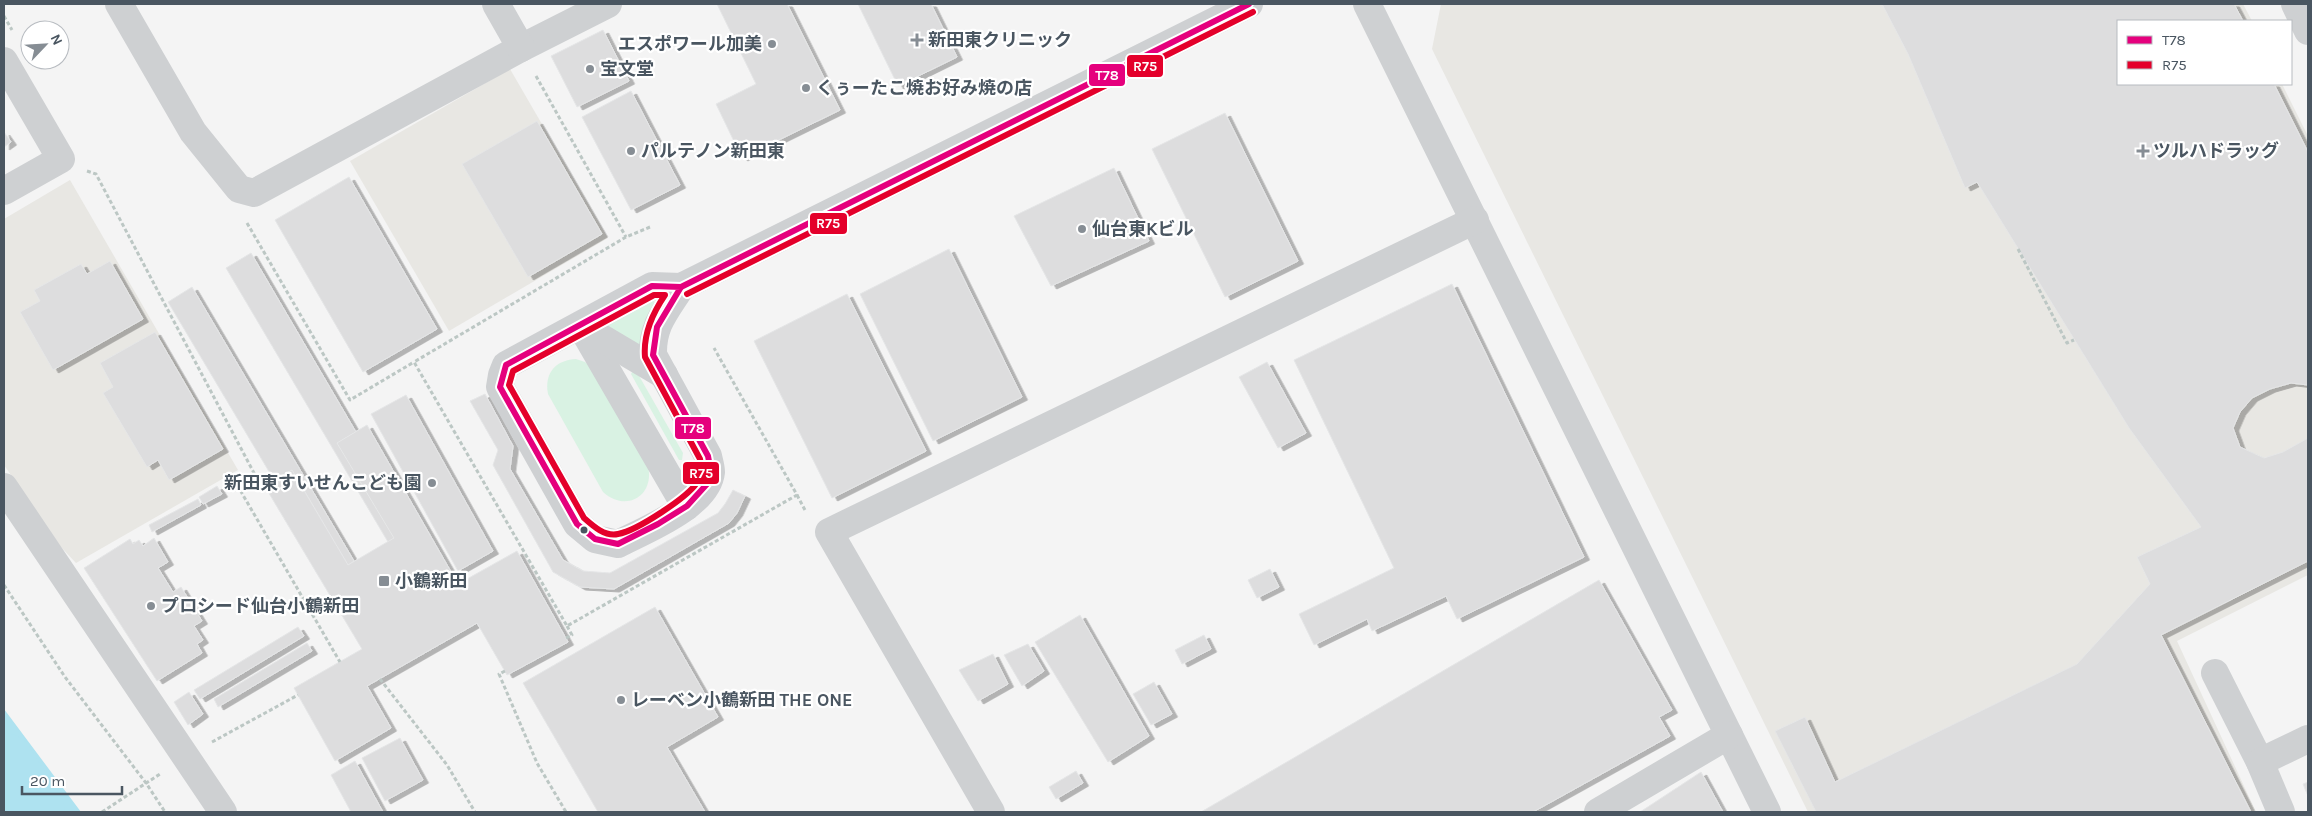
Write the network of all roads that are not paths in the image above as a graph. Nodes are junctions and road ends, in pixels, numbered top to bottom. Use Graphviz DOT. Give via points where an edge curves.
graph roads {
  1 [pos="119,4"];
  2 [pos="496,4"];
  3 [pos="608,4"];
  4 [pos="1249,4"];
  5 [pos="1367,4"];
  6 [pos="2295,4"];
  7 [pos="2308,31"];
  8 [pos="520,48"];
  9 [pos="4,61"];
  10 [pos="4,191"];
  11 [pos="1474,220"];
  12 [pos="681,287"];
  13 [pos="582,326"];
  14 [pos="664,375"];
  15 [pos="4,487"];
  16 [pos="686,507"];
  17 [pos="2215,673"];
  18 [pos="1729,735"];
  19 [pos="2308,739"];
  20 [pos="2260,762"];
  21 [pos="223,812"];
  22 [pos="991,812"];
  23 [pos="1598,812"];
  24 [pos="1767,812"];
  25 [pos="2281,812"];
  1 -- 8 [label="street" via="193,132 239,189 254,193"];
  2 -- 8 [label="street"];
  3 -- 8 [label="street"];
  4 -- 12 [label="street"];
  5 -- 11 [label="street"];
  6 -- 7 [label="street"];
  9 -- 10 [label="street" via="61,159"];
  11 -- 18 [label="street"];
  11 -- 22 [label="street" via="830,532"];
  12 -- 13 [label="street" via="652,286"];
  12 -- 14 [label="street" via="656,324 652,342 653,355"];
  13 -- 14 [label="street"];
  13 -- 16 [label="street"];
  13 -- 16 [label="street" via="506,365 500,387 577,524 595,539 618,544"];
  14 -- 16 [label="street" via="708,456 711,472 704,490"];
  15 -- 21 [label="street"];
  17 -- 20 [label="street"];
  18 -- 23 [label="street"];
  18 -- 24 [label="street"];
  19 -- 20 [label="street"];
  20 -- 25 [label="street"];
}
